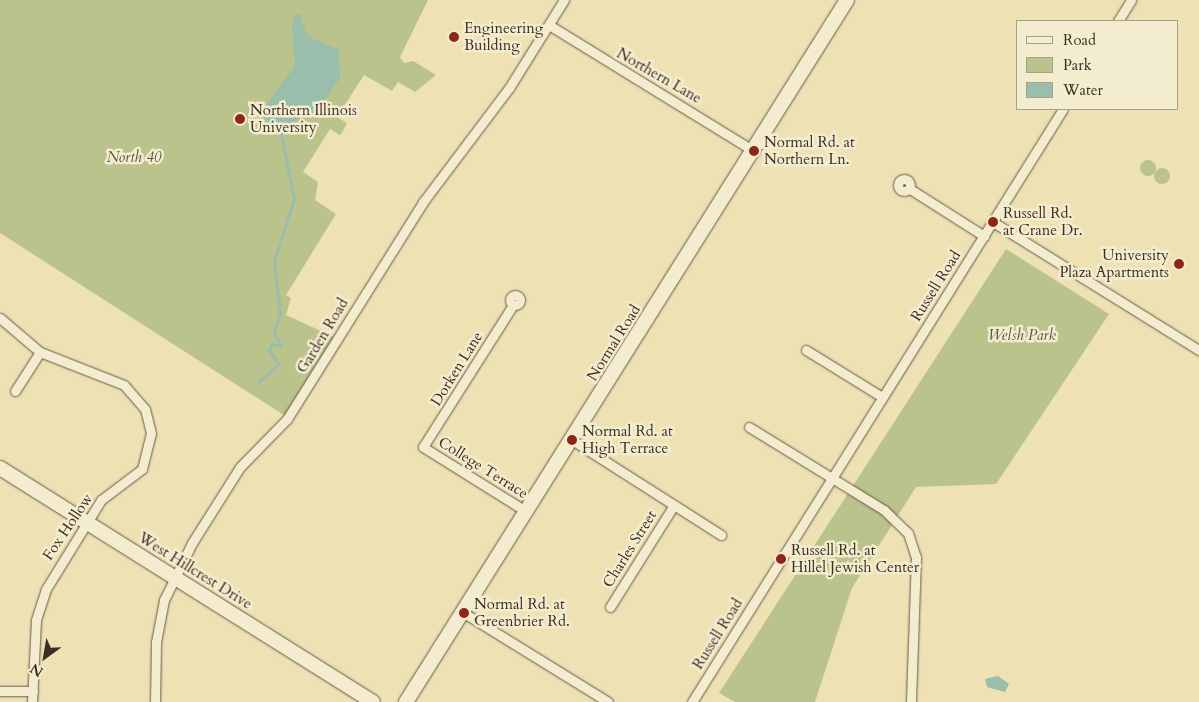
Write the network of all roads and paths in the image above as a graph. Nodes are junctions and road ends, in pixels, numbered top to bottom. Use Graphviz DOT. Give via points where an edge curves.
graph roads {
  1 [pos="564,0"];
  2 [pos="847,0"];
  3 [pos="1131,0"];
  4 [pos="1119,20"];
  5 [pos="549,26"];
  6 [pos="1062,110"];
  7 [pos="754,151"];
  8 [pos="910,189"];
  9 [pos="993,222"];
  10 [pos="984,236"];
  11 [pos="513,305"];
  12 [pos="0,318"];
  13 [pos="806,350"];
  14 [pos="1199,350"];
  15 [pos="40,352"];
  16 [pos="15,391"];
  17 [pos="882,397"];
  18 [pos="750,427"];
  19 [pos="572,440"];
  20 [pos="423,448"];
  21 [pos="0,468"];
  22 [pos="832,479"];
  23 [pos="674,505"];
  24 [pos="527,512"];
  25 [pos="85,522"];
  26 [pos="721,535"];
  27 [pos="174,577"];
  28 [pos="610,607"];
  29 [pos="464,613"];
  30 [pos="0,691"];
  31 [pos="33,691"];
  32 [pos="32,702"];
  33 [pos="155,702"];
  34 [pos="373,702"];
  35 [pos="406,702"];
  36 [pos="608,702"];
  37 [pos="692,702"];
  38 [pos="911,702"];
  1 -- 5 [label="street, Garden Road"];
  2 -- 7 [label="street, Normal Road"];
  3 -- 4 [label="street"];
  5 -- 7 [label="street, Northern Lane"];
  5 -- 27 [label="street, Garden Road" via="482,126 423,202 287,419 233,476"];
  6 -- 9 [label="street, Russell Road"];
  7 -- 19 [label="street, Normal Road"];
  8 -- 10 [label="street"];
  9 -- 10 [label="street, Russell Road"];
  9 -- 14 [label="street"];
  10 -- 17 [label="street, Russell Road"];
  11 -- 20 [label="street, Dorken Lane"];
  12 -- 15 [label="street, Fox Hollow"];
  13 -- 17 [label="street"];
  15 -- 16 [label="street"];
  15 -- 25 [label="street, Fox Hollow" via="124,385 148,418 151,443 142,469 101,500"];
  17 -- 22 [label="street, Russell Road"];
  18 -- 22 [label="street"];
  19 -- 23 [label="street"];
  19 -- 24 [label="street, Normal Road"];
  20 -- 24 [label="street, College Terrace"];
  21 -- 25 [label="street, West Hillcrest Drive"];
  22 -- 37 [label="street, Russell Road"];
  22 -- 38 [label="street" via="895,518 913,542"];
  23 -- 26 [label="street"];
  23 -- 28 [label="street, Charles Street"];
  24 -- 29 [label="street, Normal Road"];
  25 -- 27 [label="street, West Hillcrest Drive"];
  25 -- 31 [label="street, Fox Hollow" via="40,605"];
  27 -- 33 [label="street, Garden Road" via="160,618"];
  27 -- 34 [label="street, West Hillcrest Drive"];
  29 -- 35 [label="street, Normal Road"];
  29 -- 36 [label="street"];
  30 -- 31 [label="street"];
  31 -- 32 [label="street, Fox Hollow"];
}
